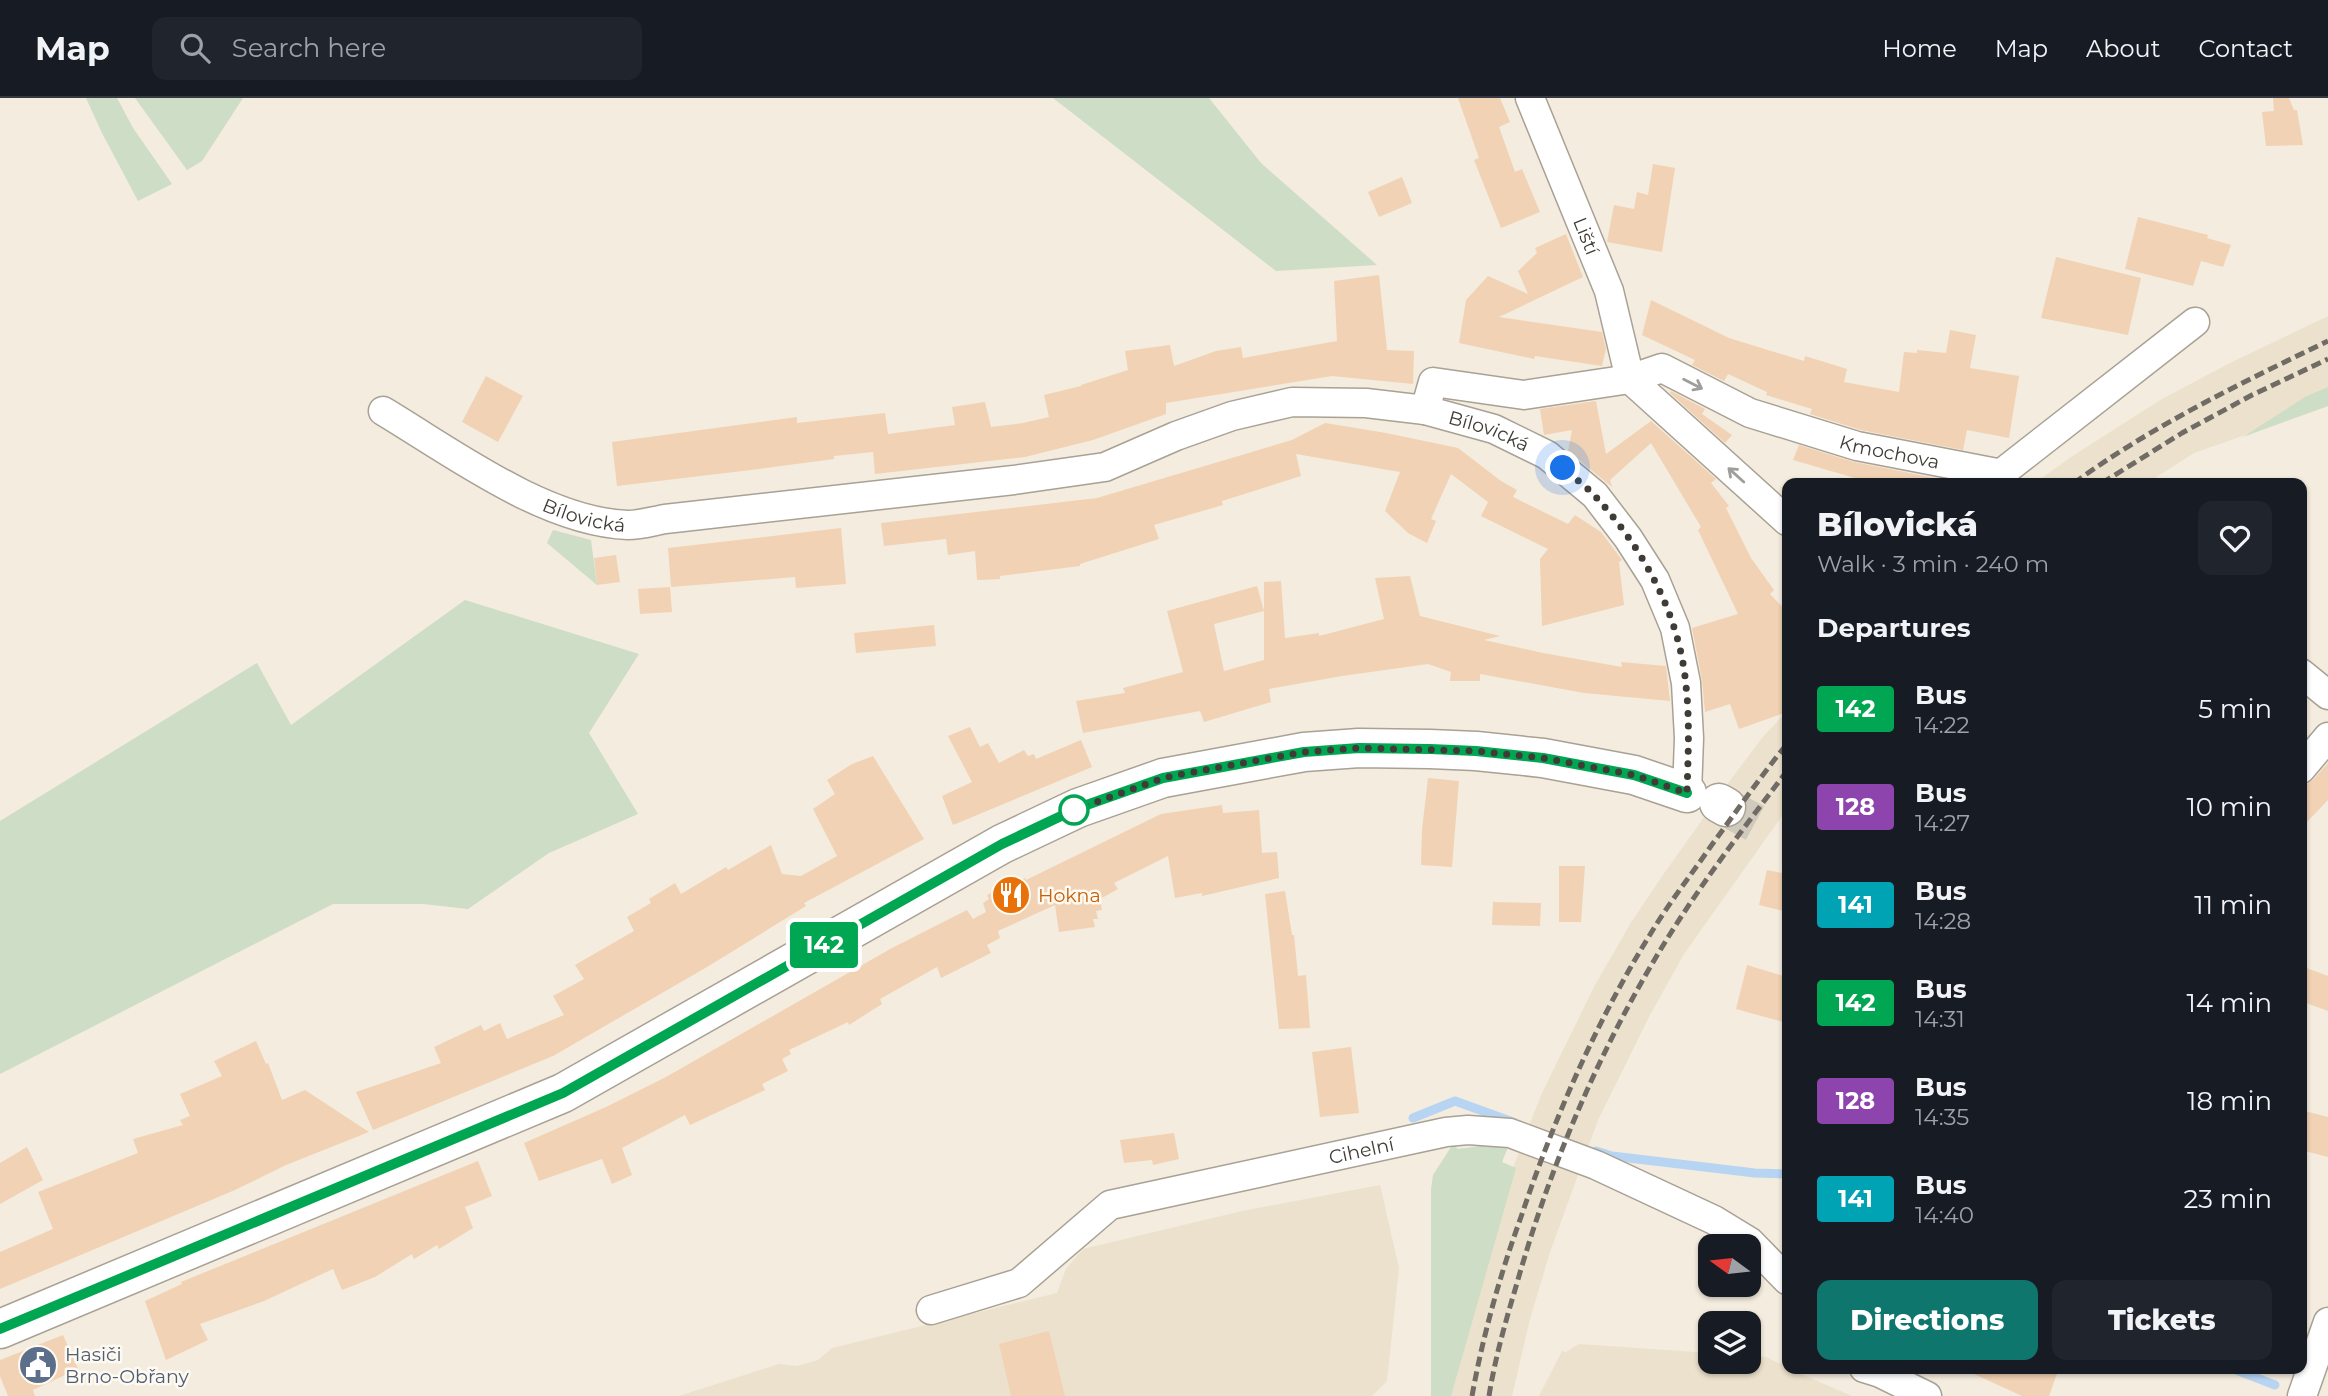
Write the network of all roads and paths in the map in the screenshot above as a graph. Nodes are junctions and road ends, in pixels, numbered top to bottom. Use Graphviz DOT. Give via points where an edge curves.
graph roads {
  1 [pos="1530,98"];
  2 [pos="2195,322"];
  3 [pos="1630,379"];
  4 [pos="1425,410"];
  5 [pos="383,411"];
  6 [pos="1996,478"];
  7 [pos="1782,516"];
  8 [pos="2307,678"];
  9 [pos="2328,695"];
  10 [pos="2328,737"];
  11 [pos="2307,762"];
  12 [pos="1711,801"];
  13 [pos="1782,1275"];
  14 [pos="931,1310"];
  15 [pos="2328,1322"];
  16 [pos="0,1329"];
  17 [pos="1882,1374"];
  18 [pos="1927,1396"];
  19 [pos="2302,1396"];
  1 -- 3 [label="street, Liští" via="1609,291"];
  2 -- 6 [label="street, Kmochova"];
  3 -- 4 [label="street, Bílovická" via="1524,395 1433,382"];
  3 -- 6 [label="street, Kmochova, one-way" via="1662,368 1750,413 1845,443"];
  7 -- 3 [label="street, one-way"];
  4 -- 5 [label="street, Bílovická" via="1292,402 1232,416 1105,467 631,525 554,508 508,486"];
  4 -- 12 [label="street, Bílovická" via="1494,429 1547,455 1595,495 1628,538 1656,580 1675,628 1686,683 1689,738"];
  8 -- 9 [label="street"];
  10 -- 11 [label="street"];
  12 -- 16 [label="main road" via="1634,775 1543,758 1430,749 1304,752 1163,778 1078,808 1002,844 563,1093"];
  13 -- 14 [label="street, Cihelní" via="1750,1242 1714,1220 1596,1165 1510,1133 1468,1130 1110,1205 1019,1283"];
  15 -- 19 [label="street"];
  17 -- 18 [label="street"];
}
